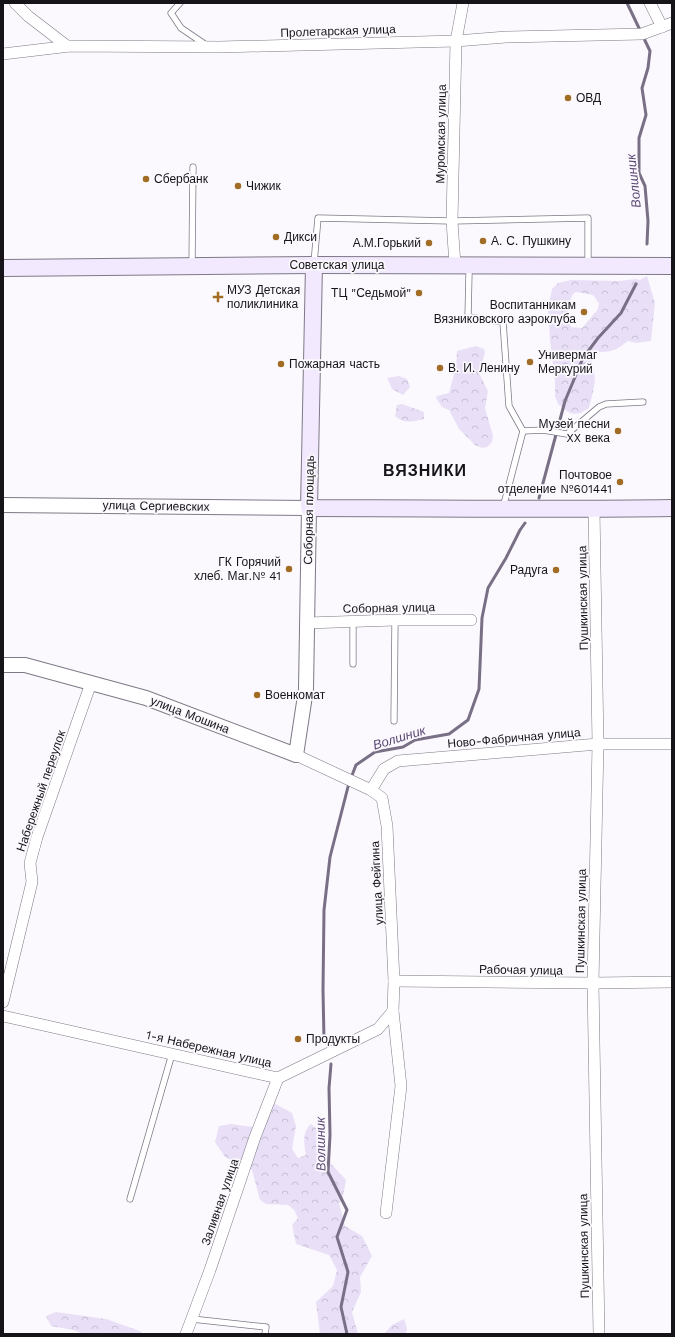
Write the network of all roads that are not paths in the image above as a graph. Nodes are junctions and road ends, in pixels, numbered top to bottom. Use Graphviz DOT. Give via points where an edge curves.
graph roads {
  1 [pos="15,3"];
  2 [pos="180,3"];
  3 [pos="463,3"];
  4 [pos="650,3"];
  5 [pos="667,25"];
  6 [pos="456,41"];
  7 [pos="67,46"];
  8 [pos="210,47"];
  9 [pos="3,54"];
  10 [pos="193,167"];
  11 [pos="452,221"];
  12 [pos="314,265"];
  13 [pos="455,265"];
  14 [pos="192,266"];
  15 [pos="588,266"];
  16 [pos="672,266"];
  17 [pos="3,268"];
  18 [pos="469,273"];
  19 [pos="643,402"];
  20 [pos="523,431"];
  21 [pos="3,505"];
  22 [pos="309,508"];
  23 [pos="503,508"];
  24 [pos="672,508"];
  25 [pos="594,509"];
  26 [pos="394,620"];
  27 [pos="471,620"];
  28 [pos="353,622"];
  29 [pos="307,623"];
  30 [pos="353,664"];
  31 [pos="3,665"];
  32 [pos="92,683"];
  33 [pos="394,721"];
  34 [pos="598,744"];
  35 [pos="672,744"];
  36 [pos="296,755"];
  37 [pos="370,790"];
  38 [pos="394,981"];
  39 [pos="672,982"];
  40 [pos="593,983"];
  41 [pos="3,1002"];
  42 [pos="393,1011"];
  43 [pos="3,1016"];
  44 [pos="172,1054"];
  45 [pos="278,1078"];
  46 [pos="130,1199"];
  47 [pos="386,1213"];
  48 [pos="192,1319"];
  49 [pos="186,1334"];
  50 [pos="265,1334"];
  51 [pos="598,1334"];
  1 -- 7 [label="street"];
  2 -- 8 [label="lane" via="171,13 180,28"];
  3 -- 6 [label="street, Муромская улица"];
  4 -- 5 [label="street"];
  5 -- 6 [label="street, Пролетарская улица" via="642,34 506,37"];
  6 -- 8 [label="street, Пролетарская улица"];
  6 -- 11 [label="street, Муромская улица"];
  7 -- 8 [label="street, Пролетарская улица"];
  7 -- 9 [label="street, Пролетарская улица"];
  10 -- 14 [label="lane"];
  11 -- 12 [label="lane" via="318,218"];
  11 -- 13 [label="street, Муромская улица"];
  11 -- 15 [label="lane" via="588,218"];
  12 -- 13 [label="main road, Советская улица"];
  12 -- 14 [label="main road, Советская улица"];
  12 -- 22 [label="main road, Соборная площадь"];
  13 -- 15 [label="main road, Советская улица"];
  14 -- 17 [label="main road, Советская улица"];
  15 -- 16 [label="main road, Советская улица"];
  18 -- 20 [label="lane" via="468,317 503,322 508,406"];
  19 -- 20 [label="lane" via="606,404 567,434 543,430"];
  20 -- 23 [label="lane"];
  21 -- 22 [label="street, улица Сергиевских"];
  22 -- 23 [label="main road"];
  22 -- 29 [label="street, Соборная площадь"];
  23 -- 25 [label="main road"];
  24 -- 25 [label="main road"];
  25 -- 34 [label="street, Пушкинская улица"];
  26 -- 27 [label="street, Соборная улица"];
  26 -- 28 [label="street, Соборная улица"];
  26 -- 33 [label="lane"];
  28 -- 29 [label="street, Соборная улица"];
  28 -- 30 [label="lane"];
  29 -- 36 [label="street, Соборная площадь" via="306,689"];
  31 -- 32 [label="street, улица Мошина" via="25,665"];
  32 -- 36 [label="street, улица Мошина" via="146,698"];
  32 -- 41 [label="street, Набережный переулок" via="30,863 32,882"];
  34 -- 35 [label="street, Ново-Фабричная улица"];
  34 -- 37 [label="street, Ново-Фабричная улица" via="398,761 384,769"];
  34 -- 40 [label="street, Пушкинская улица"];
  36 -- 37 [label="street, улица Мошина"];
  37 -- 38 [label="street, улица Фейгина" via="382,798 388,826"];
  38 -- 40 [label="street, Рабочая улица"];
  38 -- 42 [label="street, улица Фейгина"];
  39 -- 40 [label="street, Рабочая улица"];
  40 -- 51 [label="street, Пушкинская улица"];
  42 -- 45 [label="street, 1-я Набережная улица" via="378,1029"];
  42 -- 47 [label="street, улица Фейгина" via="401,1086"];
  43 -- 44 [label="street, 1-я Набережная улица"];
  44 -- 45 [label="street, 1-я Набережная улица"];
  44 -- 46 [label="lane"];
  45 -- 48 [label="street, Заливная улица"];
  48 -- 49 [label="street, Заливная улица"];
  48 -- 50 [label="lane" via="266,1327"];
}
